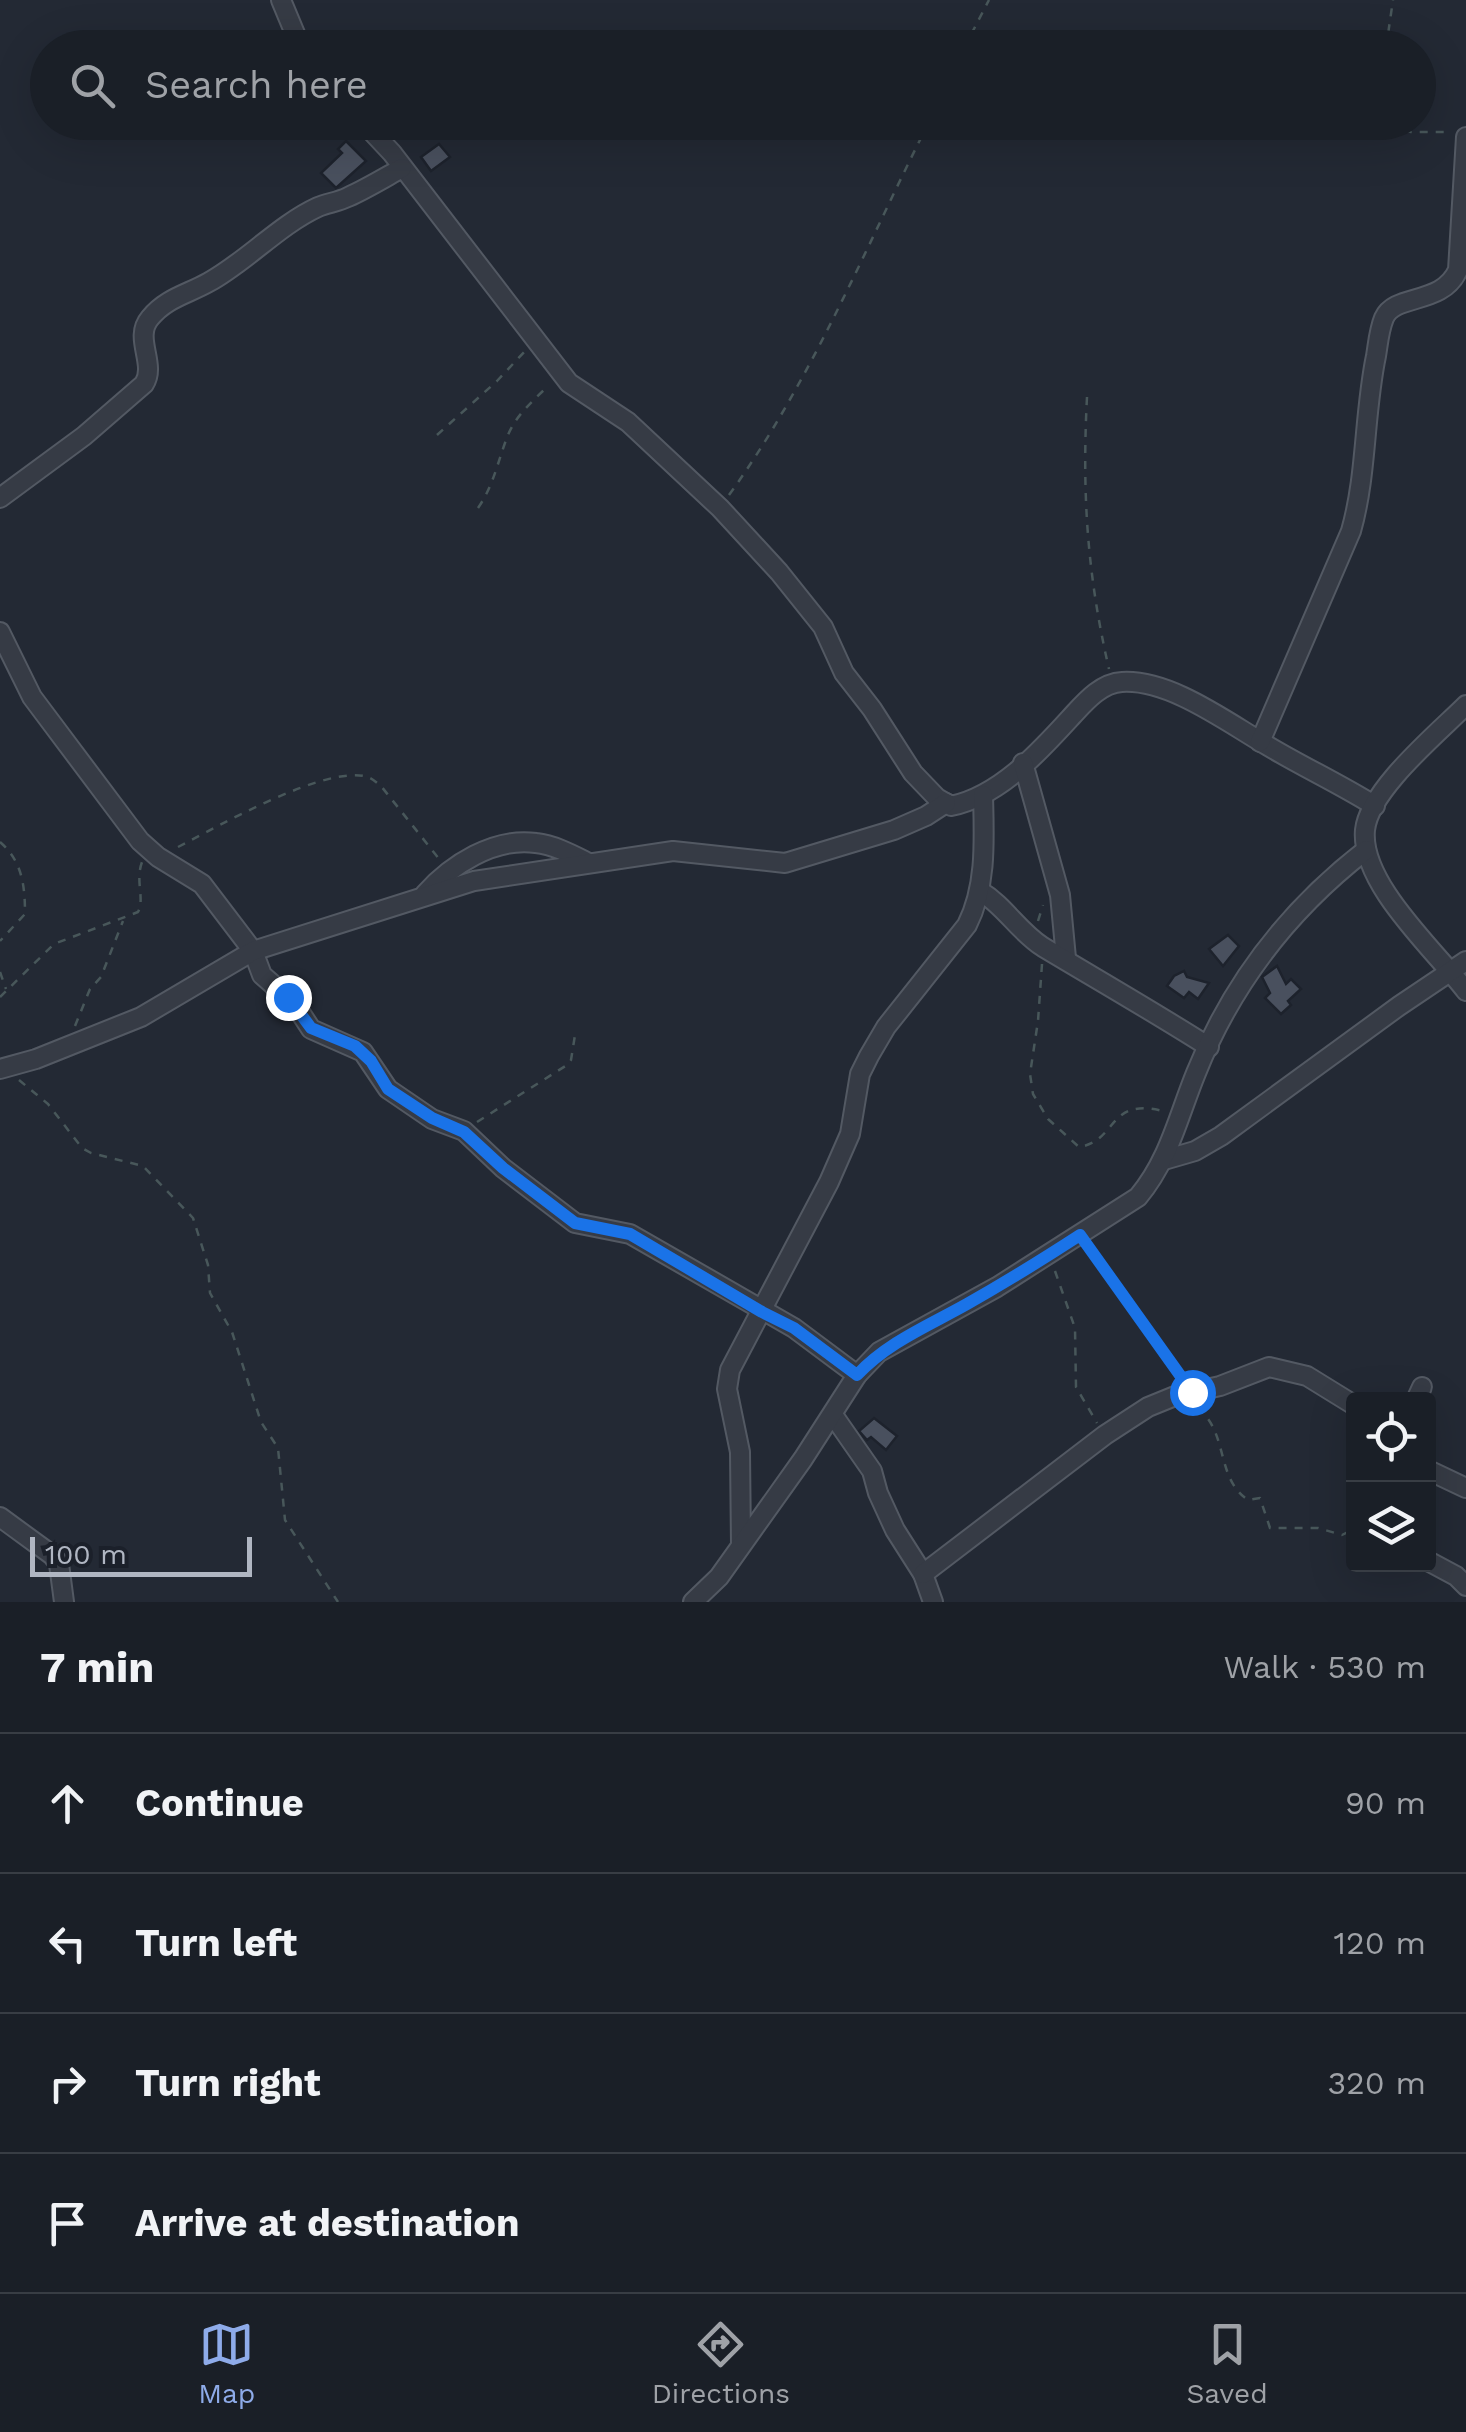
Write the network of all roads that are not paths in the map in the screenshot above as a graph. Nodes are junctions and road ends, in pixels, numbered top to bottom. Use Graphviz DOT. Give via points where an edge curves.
graph roads {
  1 [pos="281,0"];
  2 [pos="294,30"];
  3 [pos="1458,134"];
  4 [pos="378,140"];
  5 [pos="402,168"];
  6 [pos="0,498"];
  7 [pos="0,632"];
  8 [pos="1466,706"];
  9 [pos="1260,742"];
  10 [pos="1023,763"];
  11 [pos="983,795"];
  12 [pos="946,803"];
  13 [pos="1376,806"];
  14 [pos="1366,850"];
  15 [pos="587,862"];
  16 [pos="980,891"];
  17 [pos="424,895"];
  18 [pos="253,951"];
  19 [pos="1066,958"];
  20 [pos="1458,966"];
  21 [pos="1466,991"];
  22 [pos="1209,1046"];
  23 [pos="1,1069"];
  24 [pos="1164,1160"];
  25 [pos="762,1312"];
  26 [pos="857,1375"];
  27 [pos="1346,1400"];
  28 [pos="833,1415"];
  29 [pos="1436,1474"];
  30 [pos="1466,1488"];
  31 [pos="0,1517"];
  32 [pos="741,1545"];
  33 [pos="1436,1565"];
  34 [pos="923,1574"];
  35 [pos="1466,1586"];
  36 [pos="703,1599"];
  37 [pos="64,1602"];
  38 [pos="933,1602"];
  1 -- 2 [label="street"];
  3 -- 9 [label="street" via="1458,270 1446,288 1384,318 1351,531"];
  4 -- 5 [label="street"];
  5 -- 6 [label="street" via="317,207 153,314 142,338 149,374 144,384"];
  5 -- 12 [label="street" via="569,383 628,422 755,544 823,627 844,673 913,773"];
  7 -- 18 [label="street" via="32,697 152,853 202,884"];
  8 -- 13 [label="street" via="1407,762"];
  9 -- 10 [label="street" via="1199,703 1121,682 1086,700"];
  9 -- 13 [label="street"];
  10 -- 11 [label="street"];
  10 -- 19 [label="street" via="1060,895"];
  11 -- 12 [label="street"];
  11 -- 16 [label="street"];
  12 -- 15 [label="street" via="894,830 785,863 672,851"];
  13 -- 14 [label="street" via="1365,831"];
  14 -- 20 [label="street" via="1380,882"];
  14 -- 22 [label="street" via="1293,915 1261,954"];
  15 -- 17 [label="street"];
  15 -- 17 [label="street" via="532,842 502,845 466,859"];
  16 -- 19 [label="street"];
  16 -- 25 [label="street" via="968,925 869,1056 850,1134"];
  17 -- 18 [label="street"];
  18 -- 23 [label="street" via="141,1017"];
  18 -- 25 [label="street" via="262,976 311,1028 355,1046 388,1089 464,1132 575,1223 630,1234"];
  19 -- 22 [label="street"];
  20 -- 21 [label="street"];
  20 -- 24 [label="street" via="1221,1136"];
  22 -- 24 [label="street"];
  24 -- 26 [label="street" via="1138,1197 968,1304 900,1338"];
  25 -- 26 [label="street" via="824,1347"];
  25 -- 32 [label="street" via="728,1378 740,1452"];
  26 -- 28 [label="street"];
  27 -- 34 [label="street" via="1307,1376 1269,1367 1148,1407"];
  28 -- 32 [label="street"];
  28 -- 34 [label="street" via="872,1470 895,1530"];
  29 -- 30 [label="street"];
  31 -- 37 [label="street" via="52,1554"];
  32 -- 36 [label="street"];
  33 -- 35 [label="street"];
  34 -- 38 [label="street"];
}
